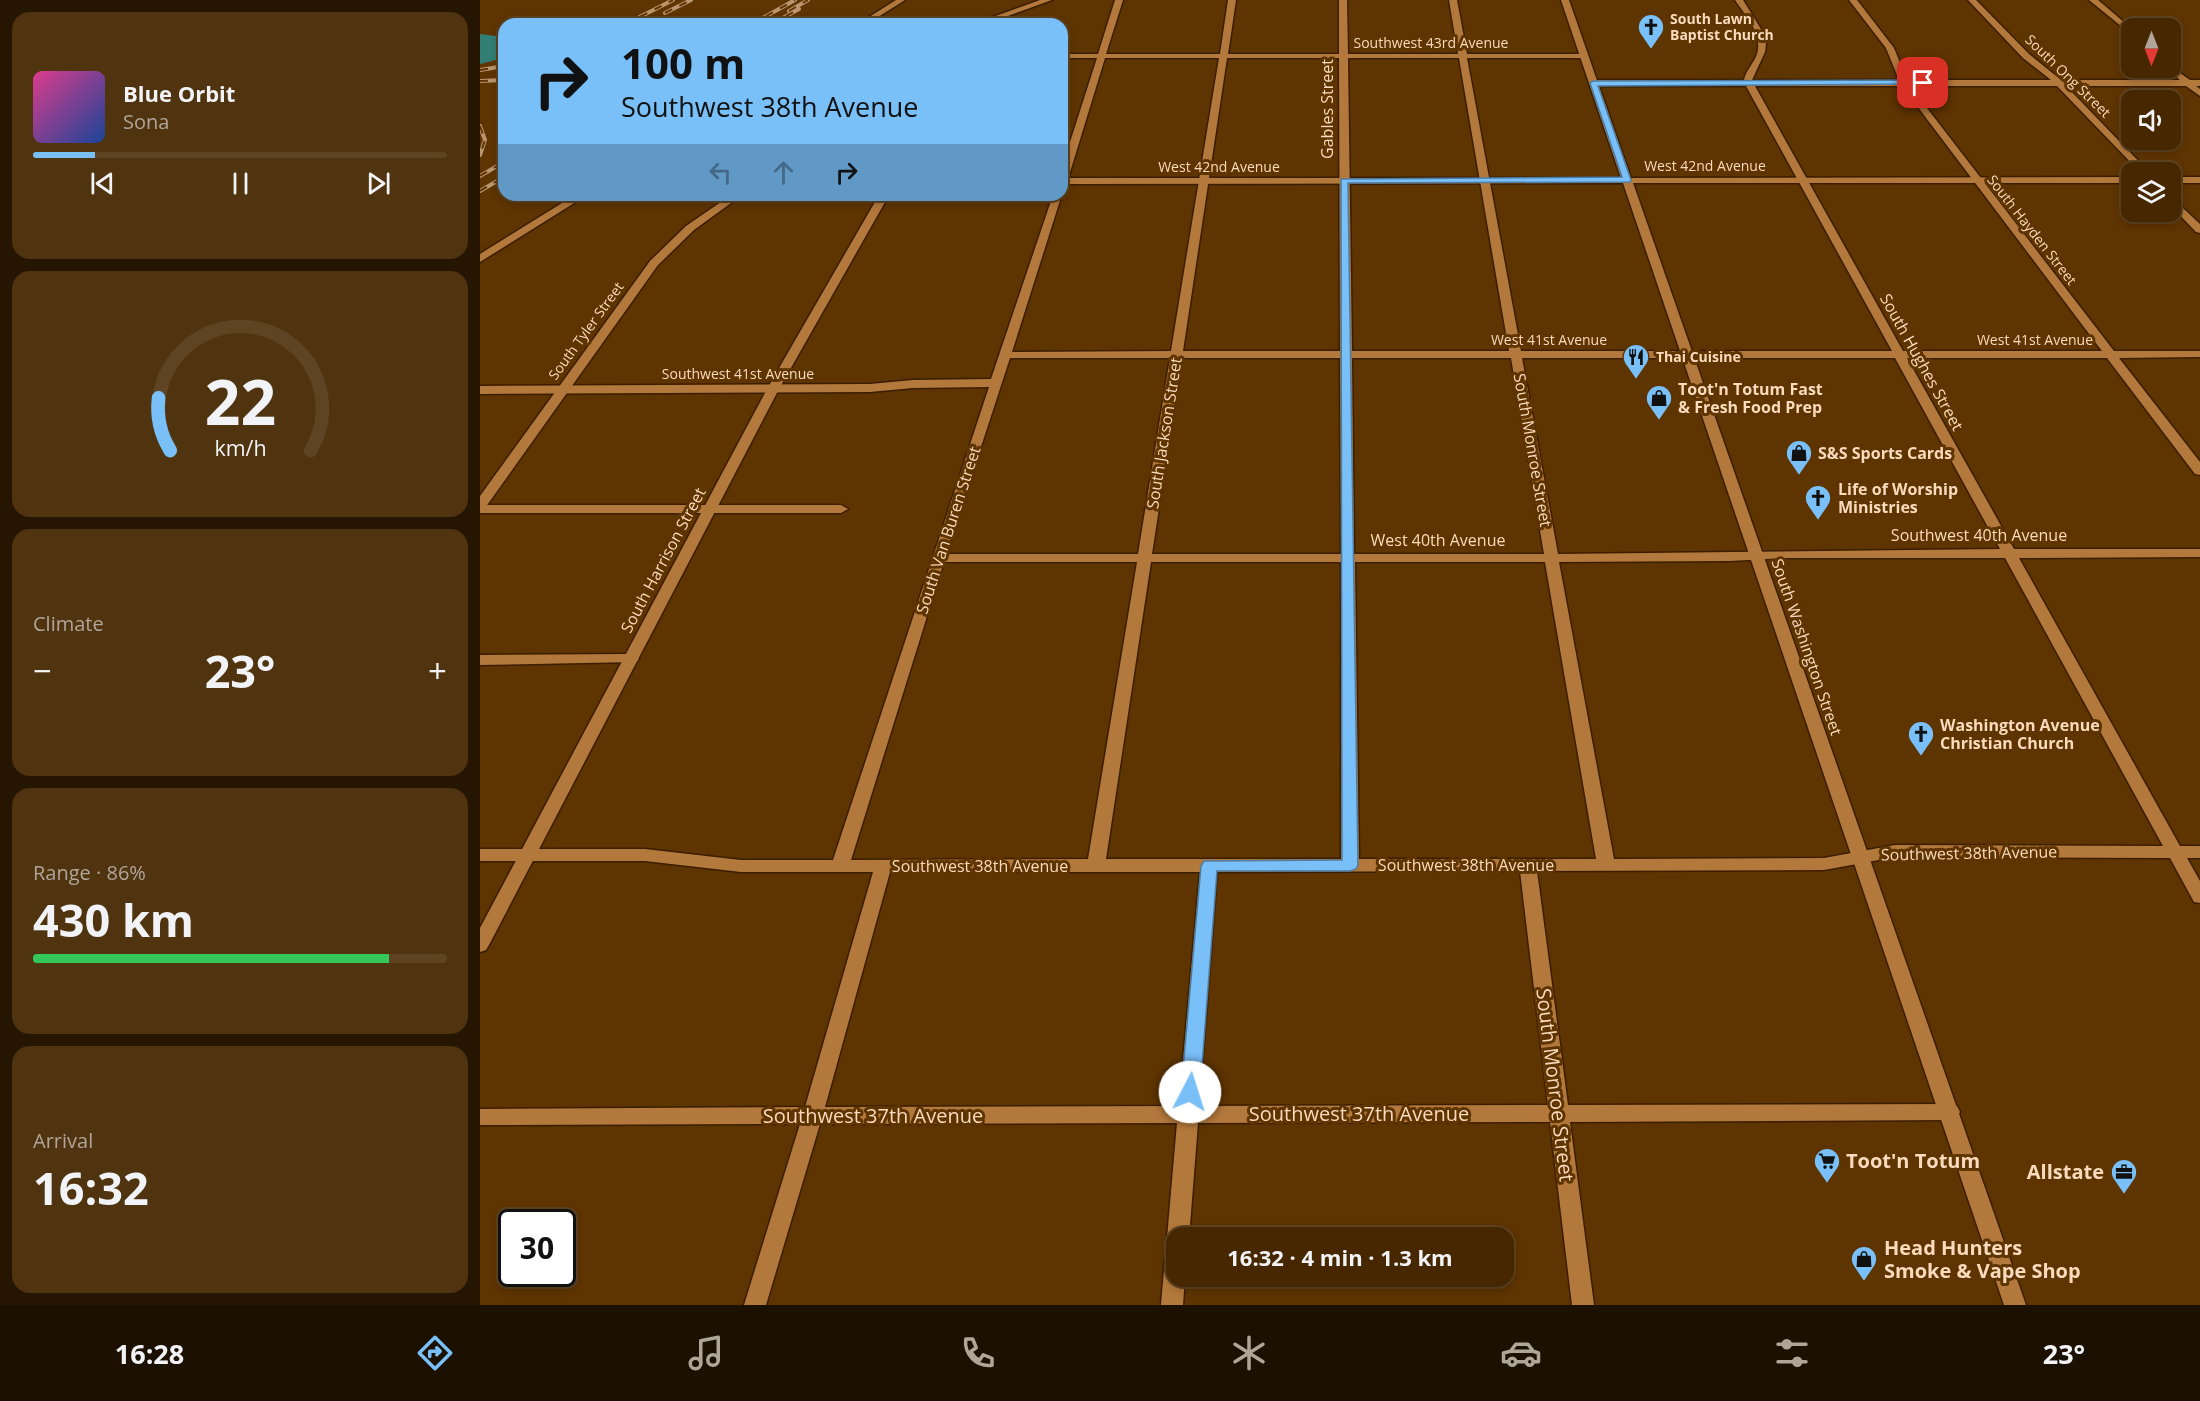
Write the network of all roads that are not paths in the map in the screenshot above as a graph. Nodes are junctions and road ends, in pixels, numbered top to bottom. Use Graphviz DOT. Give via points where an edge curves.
graph roads {
  1 [pos="901,0"];
  2 [pos="1021,0"];
  3 [pos="1048,0"];
  4 [pos="1119,0"];
  5 [pos="1232,0"];
  6 [pos="1343,0"];
  7 [pos="1453,0"];
  8 [pos="1565,0"];
  9 [pos="1739,0"];
  10 [pos="1853,0"];
  11 [pos="1972,0"];
  12 [pos="2093,0"];
  13 [pos="872,18"];
  14 [pos="994,18"];
  15 [pos="2121,24"];
  16 [pos="1068,56"];
  17 [pos="1101,56"];
  18 [pos="1223,56"];
  19 [pos="1343,56"];
  20 [pos="1464,56"];
  21 [pos="1584,56"];
  22 [pos="2181,77"];
  23 [pos="1593,83"];
  24 [pos="1749,83"];
  25 [pos="1904,83"];
  26 [pos="2059,83"];
  27 [pos="2188,83"];
  28 [pos="2200,83"];
  29 [pos="2200,93"];
  30 [pos="1068,162"];
  31 [pos="2135,162"];
  32 [pos="1486,180"];
  33 [pos="1627,180"];
  34 [pos="1803,180"];
  35 [pos="1976,180"];
  36 [pos="2121,180"];
  37 [pos="2181,180"];
  38 [pos="2200,180"];
  39 [pos="1068,181"];
  40 [pos="1203,181"];
  41 [pos="1344,181"];
  42 [pos="572,201"];
  43 [pos="729,201"];
  44 [pos="881,201"];
  45 [pos="1056,201"];
  46 [pos="2181,210"];
  47 [pos="2200,230"];
  48 [pos="480,259"];
  49 [pos="1176,354"];
  50 [pos="1516,354"];
  51 [pos="2200,354"];
  52 [pos="1006,355"];
  53 [pos="1347,355"];
  54 [pos="1688,355"];
  55 [pos="1899,355"];
  56 [pos="2111,355"];
  57 [pos="996,383"];
  58 [pos="773,389"];
  59 [pos="480,390"];
  60 [pos="562,390"];
  61 [pos="2200,471"];
  62 [pos="480,507"];
  63 [pos="711,509"];
  64 [pos="841,509"];
  65 [pos="2009,553"];
  66 [pos="2200,553"];
  67 [pos="1757,555"];
  68 [pos="938,558"];
  69 [pos="1144,558"];
  70 [pos="1349,558"];
  71 [pos="1552,558"];
  72 [pos="632,659"];
  73 [pos="480,660"];
  74 [pos="2175,852"];
  75 [pos="2200,852"];
  76 [pos="480,855"];
  77 [pos="528,855"];
  78 [pos="1859,857"];
  79 [pos="1350,865"];
  80 [pos="1606,865"];
  81 [pos="840,866"];
  82 [pos="1096,866"];
  83 [pos="1209,866"];
  84 [pos="1528,866"];
  85 [pos="883,867"];
  86 [pos="2200,897"];
  87 [pos="480,945"];
  88 [pos="1950,1112"];
  89 [pos="1189,1114"];
  90 [pos="1559,1114"];
  91 [pos="480,1117"];
  92 [pos="812,1117"];
  93 [pos="1179,1227"];
  94 [pos="1174,1287"];
  95 [pos="755,1305"];
  96 [pos="1172,1305"];
  97 [pos="1583,1305"];
  98 [pos="2015,1305"];
  1 -- 13 [label="street"];
  2 -- 14 [label="street"];
  3 -- 14 [label="street"];
  4 -- 17 [label="street"];
  5 -- 18 [label="street, South Jackson Street"];
  6 -- 19 [label="street, Gables Street"];
  7 -- 20 [label="street, South Monroe Street"];
  8 -- 21 [label="street, South Washington Street"];
  9 -- 24 [label="street" via="1764,43 1748,75"];
  10 -- 25 [label="street, South Hayden Street" via="1890,48"];
  11 -- 26 [label="street, South Ong Street" via="2026,56"];
  12 -- 15 [label="street"];
  16 -- 17 [label="street, Southwest 43rd Avenue"];
  17 -- 18 [label="street, Southwest 43rd Avenue"];
  17 -- 30 [label="street"];
  18 -- 19 [label="street, Southwest 43rd Avenue"];
  18 -- 40 [label="street, South Jackson Street"];
  19 -- 20 [label="street, Southwest 43rd Avenue"];
  19 -- 41 [label="street, Gables Street"];
  20 -- 21 [label="street, Southwest 43rd Avenue"];
  20 -- 32 [label="street, South Monroe Street"];
  21 -- 23 [label="street, South Washington Street"];
  22 -- 27 [label="street"];
  23 -- 24 [label="street"];
  23 -- 33 [label="street, South Washington Street"];
  24 -- 25 [label="street"];
  24 -- 34 [label="street, South Hughes Street"];
  25 -- 26 [label="street"];
  25 -- 35 [label="street, South Hayden Street"];
  26 -- 27 [label="street"];
  26 -- 31 [label="street, South Ong Street"];
  27 -- 28 [label="street"];
  27 -- 29 [label="street"];
  32 -- 33 [label="street, West 42nd Avenue"];
  32 -- 41 [label="street, West 42nd Avenue"];
  32 -- 50 [label="street, South Monroe Street"];
  33 -- 34 [label="street, West 42nd Avenue"];
  33 -- 54 [label="street, South Washington Street"];
  34 -- 35 [label="street, West 42nd Avenue"];
  34 -- 55 [label="street, South Hughes Street"];
  35 -- 36 [label="street, West 42nd Avenue"];
  35 -- 56 [label="street, South Hayden Street"];
  37 -- 38 [label="street"];
  39 -- 40 [label="street, West 42nd Avenue"];
  40 -- 41 [label="street, West 42nd Avenue"];
  40 -- 49 [label="street, South Jackson Street"];
  41 -- 53 [label="street, Gables Street"];
  42 -- 48 [label="street"];
  43 -- 60 [label="street, South Tyler Street" via="673,242 654,263"];
  44 -- 58 [label="street, South Harrison Street"];
  45 -- 52 [label="street, South Van Buren Street"];
  46 -- 47 [label="street"];
  49 -- 52 [label="street, West 41st Avenue"];
  49 -- 53 [label="street, West 41st Avenue"];
  49 -- 69 [label="street, South Jackson Street"];
  50 -- 53 [label="street, West 41st Avenue"];
  50 -- 54 [label="street, West 41st Avenue"];
  50 -- 71 [label="street, South Monroe Street"];
  51 -- 56 [label="street, West 41st Avenue"];
  52 -- 57 [label="street, South Van Buren Street"];
  53 -- 70 [label="street, Gables Street"];
  54 -- 55 [label="street, West 41st Avenue"];
  54 -- 67 [label="street, South Washington Street"];
  55 -- 56 [label="street, West 41st Avenue"];
  55 -- 65 [label="street, South Hughes Street"];
  56 -- 61 [label="street, South Hayden Street"];
  57 -- 58 [label="street, Southwest 41st Avenue"];
  57 -- 68 [label="street, South Van Buren Street"];
  58 -- 60 [label="street, Southwest 41st Avenue"];
  58 -- 63 [label="street, South Harrison Street"];
  59 -- 60 [label="street, Southwest 41st Avenue"];
  60 -- 62 [label="street, South Tyler Street"];
  62 -- 63 [label="street"];
  63 -- 64 [label="street"];
  63 -- 72 [label="street, South Harrison Street"];
  65 -- 66 [label="street, Southwest 40th Avenue"];
  65 -- 67 [label="street, Southwest 40th Avenue"];
  65 -- 74 [label="street, South Hughes Street"];
  67 -- 71 [label="street, West 40th Avenue"];
  67 -- 78 [label="street, South Washington Street"];
  68 -- 69 [label="street, West 40th Avenue"];
  68 -- 81 [label="street, South Van Buren Street"];
  69 -- 70 [label="street, West 40th Avenue"];
  69 -- 82 [label="street, South Jackson Street"];
  70 -- 71 [label="street, West 40th Avenue"];
  70 -- 79 [label="street, Gables Street"];
  71 -- 80 [label="street, South Monroe Street"];
  72 -- 73 [label="street"];
  72 -- 77 [label="street, South Harrison Street"];
  74 -- 75 [label="street, Southwest 38th Avenue"];
  74 -- 78 [label="street, Southwest 38th Avenue" via="1895,851"];
  74 -- 86 [label="street, South Hughes Street"];
  76 -- 77 [label="street, Southwest 38th Avenue"];
  77 -- 81 [label="street, Southwest 38th Avenue" via="645,855 728,866"];
  77 -- 87 [label="street, South Harrison Street"];
  78 -- 80 [label="street, Southwest 38th Avenue" via="1824,864"];
  78 -- 88 [label="street, South Washington Street"];
  79 -- 83 [label="street, Southwest 38th Avenue"];
  79 -- 84 [label="street, Southwest 38th Avenue"];
  80 -- 84 [label="street, Southwest 38th Avenue"];
  81 -- 85 [label="street, Southwest 38th Avenue"];
  82 -- 83 [label="street, Southwest 38th Avenue"];
  82 -- 85 [label="street, Southwest 38th Avenue"];
  83 -- 89 [label="street"];
  84 -- 90 [label="street, South Monroe Street"];
  85 -- 92 [label="street"];
  88 -- 90 [label="street, Southwest 37th Avenue"];
  88 -- 98 [label="street, South Washington Street"];
  89 -- 90 [label="street, Southwest 37th Avenue"];
  89 -- 92 [label="street, Southwest 37th Avenue"];
  89 -- 93 [label="street"];
  90 -- 97 [label="street, South Monroe Street"];
  91 -- 92 [label="street, Southwest 37th Avenue"];
  92 -- 95 [label="street"];
  94 -- 96 [label="street"];
}
